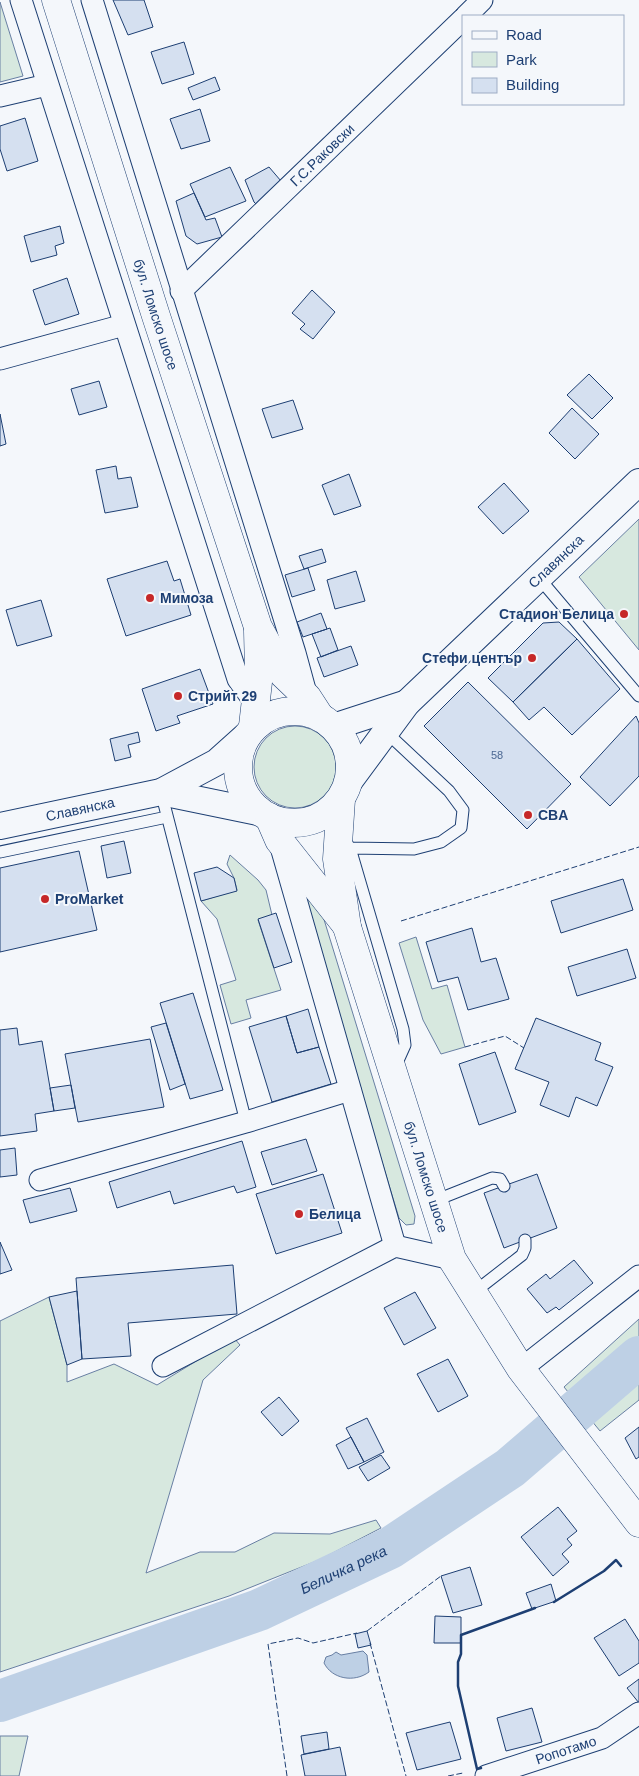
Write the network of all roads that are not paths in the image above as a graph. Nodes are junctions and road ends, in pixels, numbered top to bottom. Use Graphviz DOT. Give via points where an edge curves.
graph roads {
  1 [pos="21,0"];
  2 [pos="56,0"];
  3 [pos="92,0"];
  4 [pos="482,0"];
  5 [pos="467,15"];
  6 [pos="462,20"];
  7 [pos="47,84"];
  8 [pos="0,96"];
  9 [pos="181,292"];
  10 [pos="124,325"];
  11 [pos="0,359"];
  12 [pos="639,482"];
  13 [pos="539,578"];
  14 [pos="258,627"];
  15 [pos="639,696"];
  16 [pos="407,703"];
  17 [pos="320,713"];
  18 [pos="252,722"];
  19 [pos="386,732"];
  20 [pos="344,791"];
  21 [pos="164,804"];
  22 [pos="269,823"];
  23 [pos="0,826"];
  24 [pos="344,840"];
  25 [pos="0,852"];
  26 [pos="347,927"];
  27 [pos="393,1071"];
  28 [pos="350,1090"];
  29 [pos="246,1122"];
  30 [pos="40,1180"];
  31 [pos="504,1186"];
  32 [pos="434,1200"];
  33 [pos="524,1240"];
  34 [pos="395,1246"];
  35 [pos="452,1259"];
  36 [pos="639,1276"];
  37 [pos="473,1293"];
  38 [pos="162,1366"];
  39 [pos="521,1369"];
  40 [pos="639,1523"];
  41 [pos="639,1713"];
  42 [pos="486,1776"];
  1 -- 7 [label="street"];
  2 -- 14 [label="main road, бул. Ломско шосе"];
  3 -- 9 [label="street"];
  4 -- 5 [label="street"];
  6 -- 9 [label="street, Г.С.Раковски"];
  7 -- 8 [label="street"];
  7 -- 10 [label="street"];
  9 -- 17 [label="street" via="295,653"];
  10 -- 11 [label="street"];
  10 -- 18 [label="street"];
  12 -- 13 [label="street, Славянска"];
  13 -- 15 [label="lane"];
  13 -- 16 [label="street, Славянска"];
  14 -- 17 [label="main road, бул. Ломско шосе" via="284,675"];
  14 -- 18 [label="main road, бул. Ломско шосе" via="259,673"];
  16 -- 17 [label="street, Славянска"];
  16 -- 19 [label="street, Славянска"];
  17 -- 18 [label="main road" via="282,712"];
  17 -- 20 [label="main road" via="344,741 348,752 350,772"];
  18 -- 21 [label="street, Славянска" via="217,762"];
  18 -- 22 [label="main road" via="238,756 238,776 244,795"];
  19 -- 20 [label="street, Славянска"];
  19 -- 24 [label="lane" via="449,791 463,810 461,828 441,842 414,849"];
  20 -- 22 [label="main road" via="334,807 320,818 310,822"];
  20 -- 24 [label="main road, бул. Ломско шосе"];
  21 -- 22 [label="street, Славянска"];
  21 -- 23 [label="street, Славянска"];
  21 -- 25 [label="lane"];
  21 -- 29 [label="lane"];
  22 -- 26 [label="main road, бул. Ломско шосе"];
  22 -- 28 [label="street"];
  24 -- 26 [label="main road, бул. Ломско шосе" via="337,859"];
  24 -- 27 [label="lane" via="403,1029 405,1044"];
  26 -- 27 [label="main road, бул. Ломско шосе"];
  27 -- 32 [label="main road, бул. Ломско шосе"];
  28 -- 29 [label="street"];
  28 -- 34 [label="street"];
  29 -- 30 [label="street"];
  31 -- 32 [label="lane" via="500,1179 492,1178"];
  32 -- 35 [label="main road, бул. Ломско шосе"];
  33 -- 37 [label="lane" via="522,1255"];
  34 -- 35 [label="street"];
  34 -- 38 [label="street"];
  35 -- 37 [label="main road, бул. Ломско шосе"];
  36 -- 39 [label="street"];
  37 -- 39 [label="main road, бул. Ломско шосе"];
  39 -- 40 [label="main road, бул. Ломско шосе"];
  41 -- 42 [label="street, Ропотамо" via="602,1738"];
}
